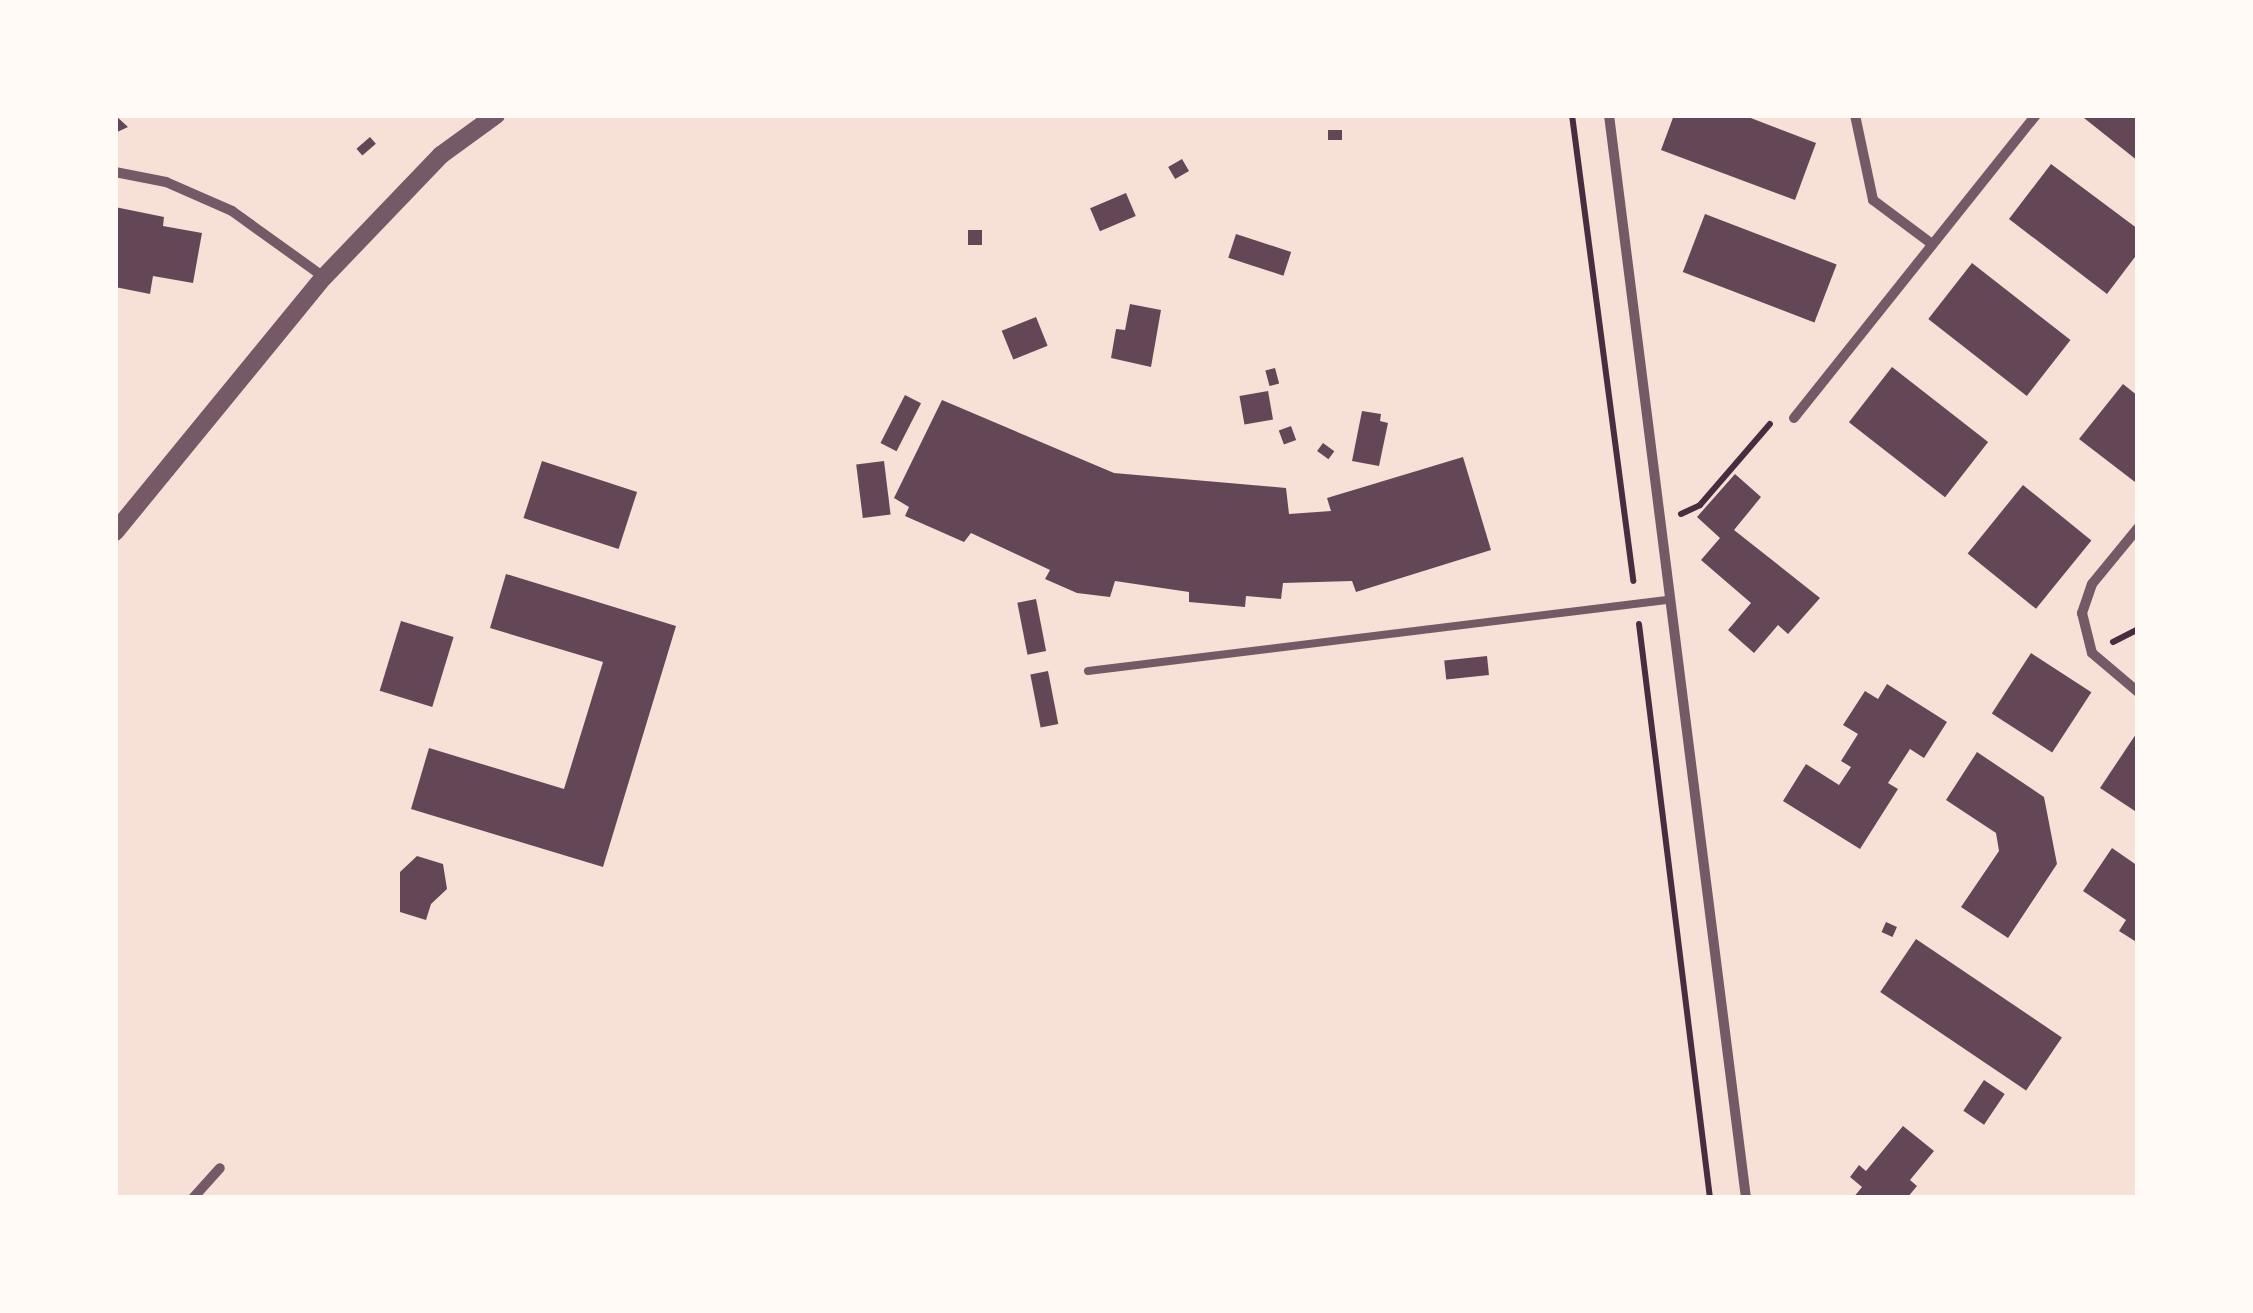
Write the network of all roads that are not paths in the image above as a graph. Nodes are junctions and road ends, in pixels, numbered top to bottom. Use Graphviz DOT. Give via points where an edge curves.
graph roads {
  1 [pos="496,115"];
  2 [pos="1609,115"];
  3 [pos="1855,115"];
  4 [pos="2036,115"];
  5 [pos="115,172"];
  6 [pos="1932,244"];
  7 [pos="324,277"];
  8 [pos="1794,418"];
  9 [pos="2138,528"];
  10 [pos="115,532"];
  11 [pos="1667,600"];
  12 [pos="1088,671"];
  13 [pos="2138,692"];
  14 [pos="220,1168"];
  15 [pos="193,1198"];
  16 [pos="1746,1198"];
  1 -- 7 [label="street" via="441,155"];
  2 -- 11 [label="street"];
  3 -- 6 [label="street" via="1873,200"];
  4 -- 6 [label="street"];
  5 -- 7 [label="street" via="166,182 232,211"];
  6 -- 8 [label="street"];
  7 -- 10 [label="street"];
  9 -- 13 [label="street" via="2092,584 2082,613 2092,653"];
  11 -- 12 [label="lane"];
  11 -- 16 [label="street"];
  14 -- 15 [label="street"];
}
